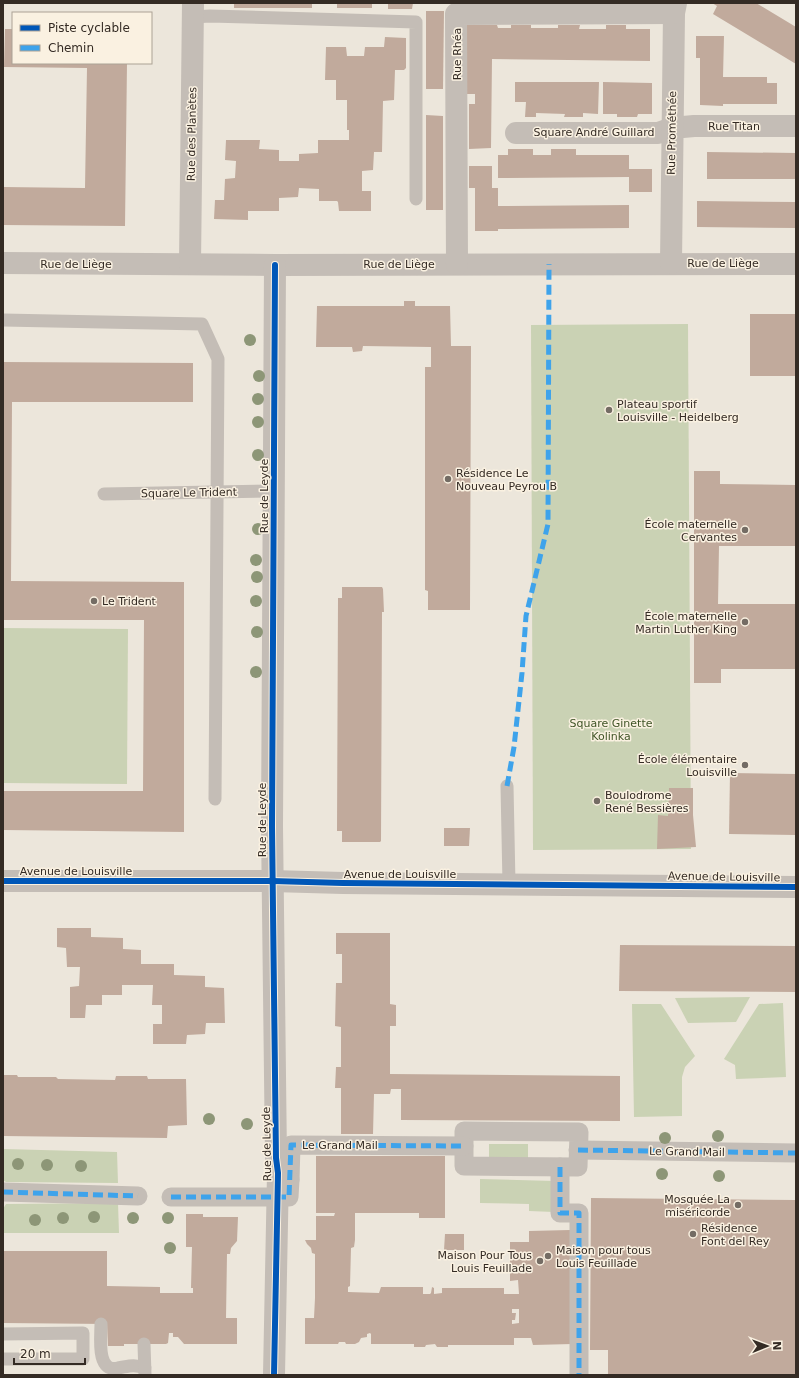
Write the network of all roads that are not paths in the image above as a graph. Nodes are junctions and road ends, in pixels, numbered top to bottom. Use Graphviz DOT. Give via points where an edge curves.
graph roads {
  1 [pos="675,8"];
  2 [pos="193,10"];
  3 [pos="796,126"];
  4 [pos="672,128"];
  5 [pos="516,133"];
  6 [pos="416,199"];
  7 [pos="3,263"];
  8 [pos="671,263"];
  9 [pos="190,264"];
  10 [pos="457,264"];
  11 [pos="796,264"];
  12 [pos="275,265"];
  13 [pos="3,320"];
  14 [pos="274,491"];
  15 [pos="218,492"];
  16 [pos="104,494"];
  17 [pos="507,786"];
  18 [pos="215,799"];
  19 [pos="3,880"];
  20 [pos="272,881"];
  21 [pos="509,884"];
  22 [pos="796,887"];
  23 [pos="464,1146"];
  24 [pos="578,1150"];
  25 [pos="796,1153"];
  26 [pos="560,1167"];
  27 [pos="3,1192"];
  28 [pos="138,1196"];
  29 [pos="171,1197"];
  30 [pos="101,1324"];
  31 [pos="3,1334"];
  32 [pos="144,1344"];
  33 [pos="3,1359"];
  34 [pos="145,1371"];
  35 [pos="274,1375"];
  36 [pos="579,1375"];
  1 -- 4 [label="street, Rue Prométhée"];
  1 -- 10 [label="street, Rue Rhéa" via="456,14"];
  2 -- 6 [label="lane" via="210,16 416,22"];
  2 -- 9 [label="street, Rue des Planètes"];
  3 -- 4 [label="street, Rue Titan"];
  4 -- 5 [label="street, Square André Guillard" via="658,133"];
  4 -- 8 [label="street, Rue Prométhée"];
  7 -- 9 [label="street, Rue de Liège"];
  8 -- 10 [label="street, Rue de Liège"];
  8 -- 11 [label="street, Rue de Liège"];
  9 -- 12 [label="street, Rue de Liège"];
  10 -- 12 [label="street, Rue de Liège"];
  12 -- 14 [label="street, Rue de Leyde"];
  13 -- 15 [label="lane" via="202,324 218,359"];
  14 -- 15 [label="lane, Square Le Trident"];
  14 -- 20 [label="street, Rue de Leyde"];
  15 -- 16 [label="lane, Square Le Trident"];
  15 -- 18 [label="lane"];
  17 -- 21 [label="lane"];
  19 -- 20 [label="street, Avenue de Louisville"];
  20 -- 21 [label="street, Avenue de Louisville"];
  20 -- 35 [label="street, Rue de Leyde" via="278,1172"];
  21 -- 22 [label="street, Avenue de Louisville"];
  23 -- 24 [label="street" via="464,1131 579,1132"];
  23 -- 26 [label="street" via="464,1166"];
  23 -- 29 [label="street, Le Grand Mail, bridge" via="290,1145 290,1197"];
  24 -- 25 [label="street, Le Grand Mail"];
  24 -- 26 [label="street" via="578,1167"];
  26 -- 36 [label="street" via="560,1213 579,1213"];
  27 -- 28 [label="street"];
  30 -- 34 [label="lane" via="101,1358 108,1367 112,1369 135,1365"];
  31 -- 33 [label="lane" via="83,1333 83,1359"];
  32 -- 34 [label="lane"];
}
